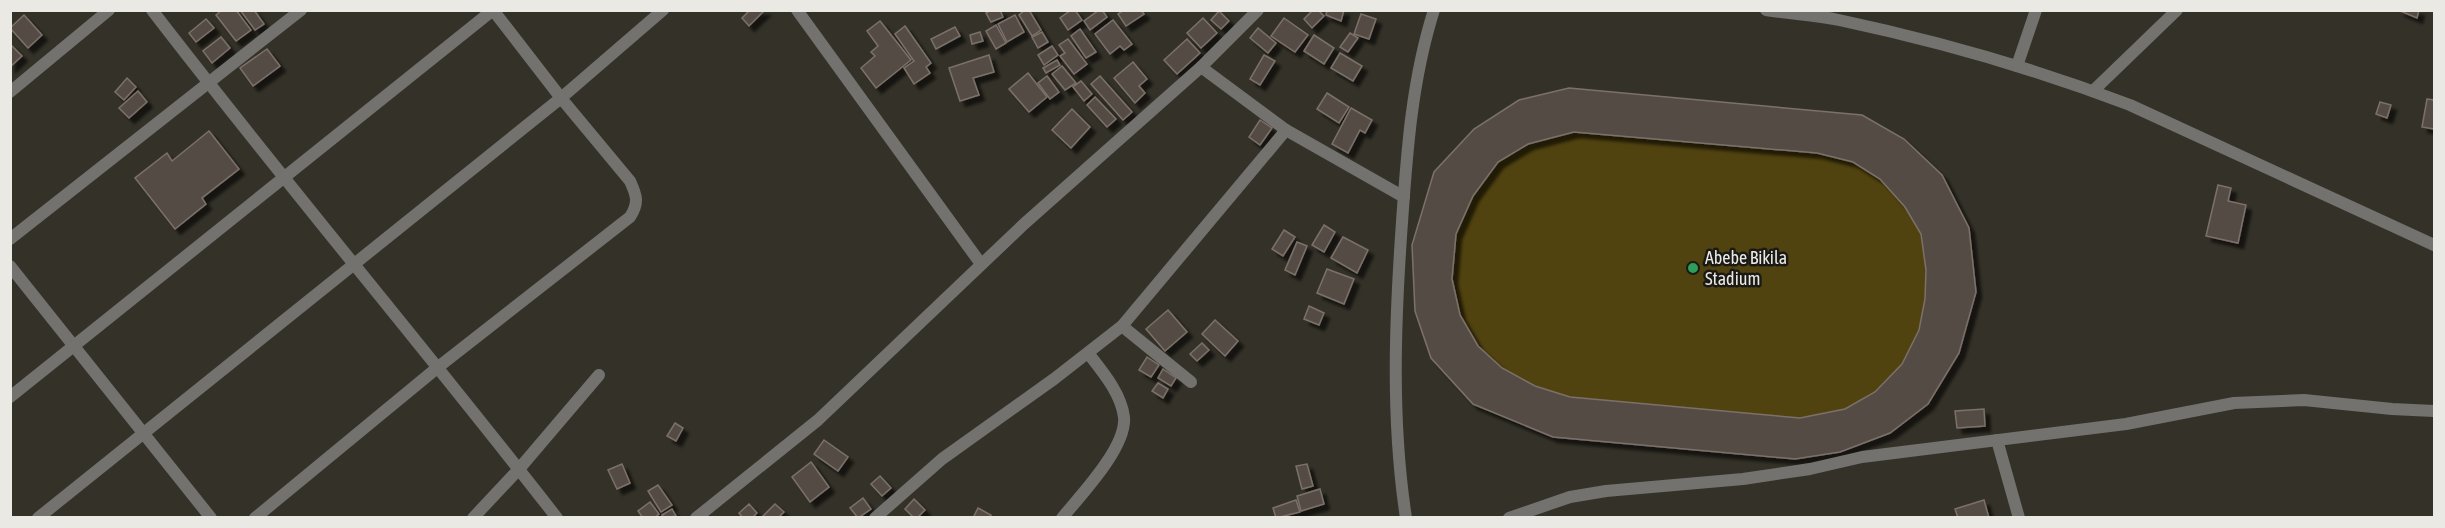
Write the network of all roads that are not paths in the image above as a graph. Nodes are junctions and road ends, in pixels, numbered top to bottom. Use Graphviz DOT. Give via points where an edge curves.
graph roads {
  1 [pos="110,10"];
  2 [pos="152,10"];
  3 [pos="301,10"];
  4 [pos="493,10"];
  5 [pos="663,10"];
  6 [pos="797,10"];
  7 [pos="1258,10"];
  8 [pos="1434,10"];
  9 [pos="1766,10"];
  10 [pos="2036,10"];
  11 [pos="2177,10"];
  12 [pos="1838,15"];
  13 [pos="2017,66"];
  14 [pos="1201,67"];
  15 [pos="209,84"];
  16 [pos="2093,91"];
  17 [pos="10,92"];
  18 [pos="561,99"];
  19 [pos="1287,130"];
  20 [pos="283,178"];
  21 [pos="1404,197"];
  22 [pos="10,239"];
  23 [pos="2434,245"];
  24 [pos="355,264"];
  25 [pos="981,264"];
  26 [pos="10,266"];
  27 [pos="1122,326"];
  28 [pos="75,346"];
  29 [pos="1088,352"];
  30 [pos="437,368"];
  31 [pos="599,375"];
  32 [pos="1191,382"];
  33 [pos="10,397"];
  34 [pos="2434,411"];
  35 [pos="143,432"];
  36 [pos="1997,440"];
  37 [pos="519,469"];
  38 [pos="1530,515"];
  39 [pos="38,518"];
  40 [pos="211,518"];
  41 [pos="255,518"];
  42 [pos="473,518"];
  43 [pos="557,518"];
  44 [pos="696,518"];
  45 [pos="875,518"];
  46 [pos="1062,518"];
  47 [pos="1406,518"];
  48 [pos="1509,518"];
  49 [pos="2019,518"];
  1 -- 17 [label="street"];
  2 -- 15 [label="street"];
  3 -- 15 [label="street"];
  4 -- 18 [label="street"];
  4 -- 20 [label="street"];
  5 -- 18 [label="street"];
  6 -- 25 [label="street"];
  7 -- 14 [label="street"];
  8 -- 21 [label="street" via="1417,72"];
  9 -- 12 [label="street"];
  10 -- 13 [label="street"];
  11 -- 16 [label="street"];
  12 -- 13 [label="street"];
  13 -- 16 [label="street"];
  14 -- 19 [label="street"];
  14 -- 25 [label="street"];
  15 -- 20 [label="street"];
  15 -- 22 [label="street"];
  16 -- 23 [label="street"];
  18 -- 24 [label="street"];
  18 -- 30 [label="street" via="630,181 638,204 624,222"];
  19 -- 21 [label="street"];
  19 -- 27 [label="street"];
  20 -- 24 [label="street"];
  20 -- 28 [label="street"];
  21 -- 47 [label="street" via="1396,347"];
  24 -- 30 [label="street"];
  24 -- 35 [label="street"];
  25 -- 44 [label="street" via="818,420"];
  26 -- 28 [label="street"];
  27 -- 29 [label="street"];
  27 -- 32 [label="street"];
  28 -- 33 [label="street"];
  28 -- 35 [label="street"];
  29 -- 45 [label="street" via="942,459"];
  29 -- 46 [label="street" via="1116,394 1124,418 1114,450"];
  30 -- 37 [label="street"];
  30 -- 41 [label="street"];
  31 -- 37 [label="street"];
  34 -- 36 [label="street" via="2272,400"];
  35 -- 39 [label="street"];
  35 -- 40 [label="street"];
  36 -- 38 [label="street" via="1862,457 1743,479 1606,491 1570,497"];
  36 -- 49 [label="street"];
  37 -- 42 [label="street"];
  37 -- 43 [label="street"];
  38 -- 48 [label="street"];
}
